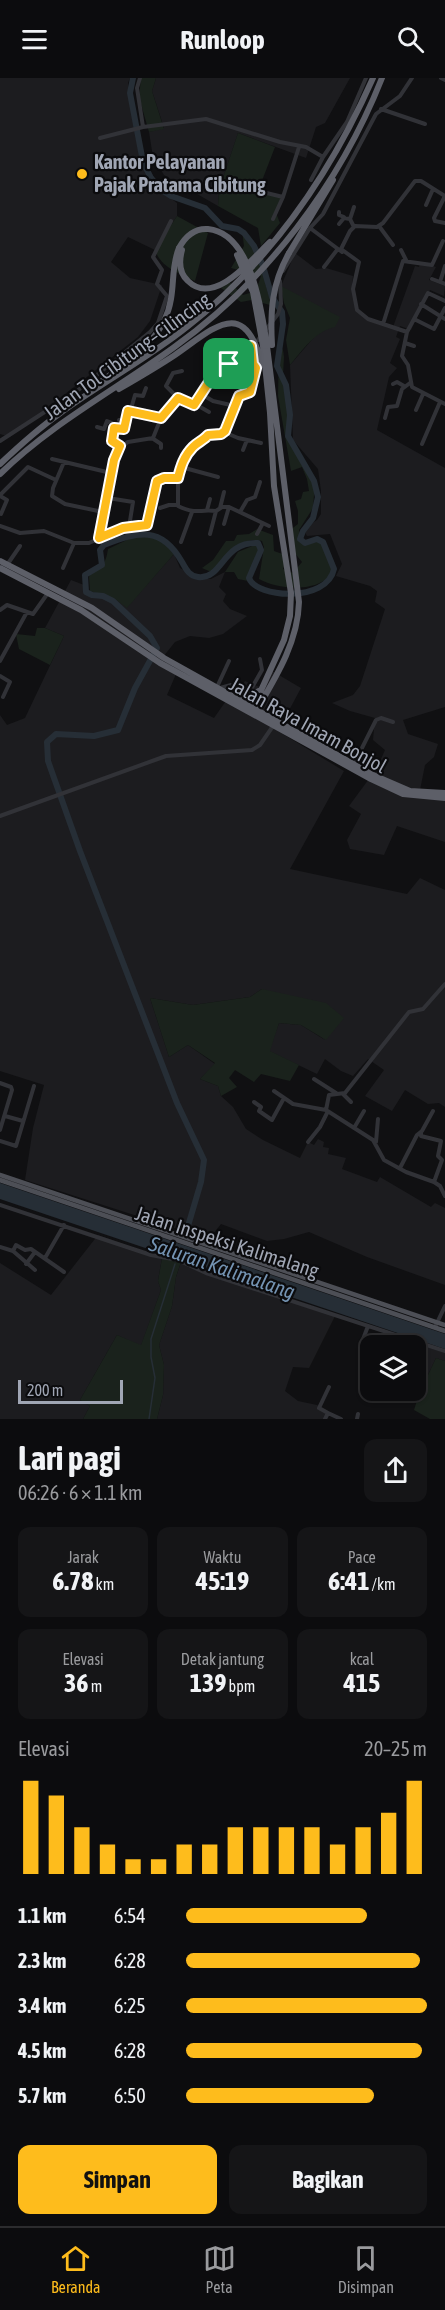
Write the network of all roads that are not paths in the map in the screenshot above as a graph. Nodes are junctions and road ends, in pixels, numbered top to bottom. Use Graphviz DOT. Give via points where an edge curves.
graph roads {
  1 [pos="140,78"];
  2 [pos="366,78"];
  3 [pos="373,78"];
  4 [pos="382,78"];
  5 [pos="412,78"];
  6 [pos="380,109"];
  7 [pos="425,124"];
  8 [pos="142,128"];
  9 [pos="100,138"];
  10 [pos="299,147"];
  11 [pos="323,157"];
  12 [pos="338,168"];
  13 [pos="311,180"];
  14 [pos="433,189"];
  15 [pos="254,190"];
  16 [pos="445,196"];
  17 [pos="283,197"];
  18 [pos="426,205"];
  19 [pos="354,207"];
  20 [pos="339,212"];
  21 [pos="344,218"];
  22 [pos="273,219"];
  23 [pos="350,219"];
  24 [pos="171,221"];
  25 [pos="445,223"];
  26 [pos="339,224"];
  27 [pos="379,226"];
  28 [pos="354,227"];
  29 [pos="310,228"];
  30 [pos="443,241"];
  31 [pos="393,244"];
  32 [pos="180,249"];
  33 [pos="401,250"];
  34 [pos="340,251"];
  35 [pos="406,260"];
  36 [pos="250,266"];
  37 [pos="445,266"];
  38 [pos="324,267"];
  39 [pos="432,279"];
  40 [pos="440,282"];
  41 [pos="445,284"];
  42 [pos="445,301"];
  43 [pos="421,304"];
  44 [pos="445,308"];
  45 [pos="443,317"];
  46 [pos="414,319"];
  47 [pos="383,324"];
  48 [pos="408,332"];
  49 [pos="405,343"];
  50 [pos="224,344"];
  51 [pos="265,345"];
  52 [pos="414,346"];
  53 [pos="208,350"];
  54 [pos="221,360"];
  55 [pos="224,368"];
  56 [pos="182,370"];
  57 [pos="410,382"];
  58 [pos="393,384"];
  59 [pos="404,386"];
  60 [pos="146,388"];
  61 [pos="271,391"];
  62 [pos="201,394"];
  63 [pos="423,394"];
  64 [pos="178,398"];
  65 [pos="443,403"];
  66 [pos="195,404"];
  67 [pos="235,406"];
  68 [pos="416,410"];
  69 [pos="130,412"];
  70 [pos="209,412"];
  71 [pos="59,414"];
  72 [pos="72,416"];
  73 [pos="161,418"];
  74 [pos="385,418"];
  75 [pos="119,420"];
  76 [pos="127,422"];
  77 [pos="97,427"];
  78 [pos="114,428"];
  79 [pos="224,432"];
  80 [pos="152,438"];
  81 [pos="247,440"];
  82 [pos="0,441"];
  83 [pos="261,443"];
  84 [pos="422,444"];
  85 [pos="120,446"];
  86 [pos="161,448"];
  87 [pos="243,450"];
  88 [pos="52,459"];
  89 [pos="64,462"];
  90 [pos="0,464"];
  91 [pos="180,466"];
  92 [pos="2,473"];
  93 [pos="111,473"];
  94 [pos="218,477"];
  95 [pos="178,478"];
  96 [pos="56,480"];
  97 [pos="260,482"];
  98 [pos="2,490"];
  99 [pos="224,492"];
  100 [pos="0,495"];
  101 [pos="108,498"];
  102 [pos="210,499"];
  103 [pos="177,505"];
  104 [pos="229,507"];
  105 [pos="220,508"];
  106 [pos="151,510"];
  107 [pos="207,510"];
  108 [pos="103,512"];
  109 [pos="192,512"];
  110 [pos="216,512"];
  111 [pos="240,512"];
  112 [pos="1,514"];
  113 [pos="263,523"];
  114 [pos="224,524"];
  115 [pos="0,526"];
  116 [pos="129,526"];
  117 [pos="269,526"];
  118 [pos="210,534"];
  119 [pos="257,534"];
  120 [pos="99,538"];
  121 [pos="181,542"];
  122 [pos="74,543"];
  123 [pos="20,546"];
  124 [pos="0,561"];
  125 [pos="3,567"];
  126 [pos="63,568"];
  127 [pos="293,577"];
  128 [pos="29,580"];
  129 [pos="48,593"];
  130 [pos="0,610"];
  131 [pos="27,612"];
  132 [pos="147,650"];
  133 [pos="260,658"];
  134 [pos="0,659"];
  135 [pos="162,660"];
  136 [pos="229,662"];
  137 [pos="0,676"];
  138 [pos="267,687"];
  139 [pos="220,689"];
  140 [pos="3,697"];
  141 [pos="254,711"];
  142 [pos="393,722"];
  143 [pos="283,724"];
  144 [pos="274,725"];
  145 [pos="354,764"];
  146 [pos="445,793"];
  147 [pos="445,798"];
  148 [pos="0,816"];
  149 [pos="445,984"];
  150 [pos="314,1079"];
  151 [pos="0,1083"];
  152 [pos="34,1086"];
  153 [pos="274,1091"];
  154 [pos="337,1094"];
  155 [pos="343,1094"];
  156 [pos="284,1098"];
  157 [pos="254,1102"];
  158 [pos="351,1102"];
  159 [pos="0,1105"];
  160 [pos="7,1107"];
  161 [pos="326,1112"];
  162 [pos="364,1112"];
  163 [pos="433,1112"];
  164 [pos="5,1116"];
  165 [pos="378,1119"];
  166 [pos="23,1121"];
  167 [pos="354,1128"];
  168 [pos="0,1130"];
  169 [pos="421,1132"];
  170 [pos="0,1142"];
  171 [pos="308,1142"];
  172 [pos="375,1143"];
  173 [pos="400,1168"];
  174 [pos="0,1175"];
  175 [pos="0,1180"];
  176 [pos="434,1182"];
  177 [pos="445,1196"];
  178 [pos="0,1205"];
  179 [pos="64,1225"];
  180 [pos="177,1237"];
  181 [pos="0,1247"];
  182 [pos="13,1251"];
  183 [pos="34,1252"];
  184 [pos="45,1258"];
  185 [pos="26,1264"];
  186 [pos="34,1270"];
  187 [pos="64,1272"];
  188 [pos="445,1306"];
  189 [pos="436,1324"];
  190 [pos="445,1324"];
  191 [pos="368,1326"];
  192 [pos="445,1330"];
  193 [pos="365,1335"];
  194 [pos="445,1352"];
  195 [pos="329,1387"];
  196 [pos="328,1413"];
  197 [pos="325,1419"];
  198 [pos="341,1419"];
  1 -- 8 [label="street" via="137,88"];
  2 -- 11 [label="street" via="347,122"];
  3 -- 36 [label="highway" via="330,165 291,222"];
  4 -- 12 [label="highway, Jalan Tol Cibitung–Cilincing"];
  5 -- 6 [label="street" via="400,96"];
  6 -- 7 [label="street"];
  6 -- 29 [label="street" via="323,214"];
  8 -- 9 [label="street"];
  8 -- 10 [label="street" via="211,120"];
  10 -- 11 [label="street"];
  10 -- 17 [label="street"];
  11 -- 13 [label="street"];
  12 -- 51 [label="highway, bridge" via="289,253 273,292"];
  12 -- 72 [label="highway, Jalan Tol Cibitung–Cilincing" via="280,246 229,303 180,343"];
  14 -- 16 [label="street"];
  14 -- 18 [label="street"];
  14 -- 27 [label="street" via="415,181"];
  15 -- 17 [label="street"];
  16 -- 25 [label="street" via="434,218"];
  17 -- 22 [label="street"];
  19 -- 23 [label="street"];
  20 -- 21 [label="street"];
  21 -- 23 [label="street"];
  21 -- 26 [label="street"];
  23 -- 28 [label="street"];
  24 -- 82 [label="street" via="153,257 162,270 157,284 167,296 158,323 77,391"];
  27 -- 28 [label="street"];
  27 -- 31 [label="street"];
  28 -- 34 [label="street"];
  29 -- 34 [label="street"];
  29 -- 51 [label="street" via="284,270 279,289 281,304"];
  30 -- 35 [label="street" via="432,266"];
  32 -- 36 [label="highway" via="182,274 203,289 221,285"];
  32 -- 51 [label="highway, bridge" via="191,234 203,229 219,232 233,242 258,292"];
  32 -- 71 [label="highway" via="161,329"];
  33 -- 35 [label="street"];
  34 -- 38 [label="street"];
  34 -- 47 [label="street" via="359,262 353,289 357,310"];
  35 -- 47 [label="street"];
  36 -- 71 [label="highway, Jalan Tol Cibitung–Cilincing" via="188,327"];
  37 -- 40 [label="street"];
  39 -- 40 [label="street"];
  40 -- 41 [label="street"];
  42 -- 43 [label="street" via="429,292"];
  43 -- 45 [label="street"];
  43 -- 46 [label="street"];
  44 -- 45 [label="street"];
  45 -- 46 [label="street" via="433,329"];
  46 -- 48 [label="street"];
  47 -- 48 [label="street"];
  48 -- 49 [label="street"];
  49 -- 52 [label="street"];
  49 -- 57 [label="street" via="402,356"];
  50 -- 54 [label="street"];
  51 -- 61 [label="highway"];
  53 -- 54 [label="street"];
  54 -- 55 [label="street"];
  55 -- 62 [label="street"];
  55 -- 67 [label="street" via="252,345 256,368 250,392 239,396"];
  56 -- 64 [label="street" via="174,372 166,384"];
  57 -- 59 [label="street"];
  57 -- 63 [label="street" via="413,389"];
  58 -- 59 [label="street"];
  59 -- 74 [label="street" via="397,406 388,406"];
  60 -- 69 [label="street" via="143,396 135,396"];
  61 -- 72 [label="highway" via="255,340 241,326 226,323"];
  61 -- 127 [label="highway"];
  61 -- 127 [label="highway" via="274,486"];
  62 -- 66 [label="street"];
  62 -- 67 [label="street"];
  63 -- 65 [label="street"];
  63 -- 68 [label="street"];
  64 -- 66 [label="street"];
  64 -- 73 [label="street"];
  65 -- 84 [label="street"];
  66 -- 70 [label="street"];
  67 -- 79 [label="street"];
  69 -- 73 [label="street"];
  69 -- 76 [label="street"];
  71 -- 90 [label="highway, Jalan Tol Cibitung–Cilincing"];
  72 -- 92 [label="highway, Jalan Tol Cibitung–Cilincing"];
  73 -- 80 [label="street"];
  75 -- 76 [label="street"];
  76 -- 78 [label="street" via="124,429"];
  77 -- 78 [label="street" via="104,429 107,420"];
  78 -- 85 [label="street" via="112,441"];
  79 -- 81 [label="street"];
  79 -- 91 [label="street" via="208,435 195,444"];
  80 -- 85 [label="street"];
  80 -- 86 [label="street"];
  81 -- 83 [label="street"];
  81 -- 87 [label="street"];
  85 -- 93 [label="street"];
  88 -- 89 [label="street"];
  89 -- 93 [label="street"];
  89 -- 96 [label="street"];
  91 -- 94 [label="street"];
  91 -- 95 [label="street"];
  93 -- 101 [label="street"];
  95 -- 103 [label="street"];
  95 -- 106 [label="street" via="157,481"];
  96 -- 98 [label="street" via="28,467"];
  96 -- 108 [label="street" via="52,496 66,504"];
  97 -- 111 [label="street" via="255,497 247,500"];
  98 -- 100 [label="street"];
  99 -- 105 [label="street"];
  100 -- 112 [label="street" via="7,500"];
  101 -- 108 [label="street"];
  101 -- 116 [label="street" via="133,502"];
  102 -- 107 [label="street"];
  103 -- 106 [label="street"];
  103 -- 109 [label="street"];
  104 -- 105 [label="street"];
  104 -- 111 [label="street"];
  104 -- 114 [label="street"];
  105 -- 110 [label="street"];
  106 -- 116 [label="street" via="147,525"];
  107 -- 109 [label="street"];
  107 -- 110 [label="street"];
  108 -- 120 [label="street"];
  109 -- 121 [label="street"];
  110 -- 118 [label="street"];
  111 -- 113 [label="street"];
  113 -- 117 [label="street"];
  113 -- 119 [label="street"];
  115 -- 122 [label="street" via="20,533 44,531"];
  116 -- 120 [label="street"];
  120 -- 122 [label="street"];
  122 -- 126 [label="street"];
  123 -- 125 [label="street"];
  124 -- 125 [label="highway"];
  125 -- 128 [label="highway"];
  127 -- 138 [label="highway" via="284,640"];
  127 -- 138 [label="highway" via="299,602 293,639"];
  128 -- 129 [label="highway"];
  128 -- 132 [label="highway" via="92,608"];
  129 -- 131 [label="street" via="36,613"];
  129 -- 132 [label="highway"];
  130 -- 131 [label="street" via="7,605"];
  131 -- 134 [label="street"];
  132 -- 135 [label="highway"];
  133 -- 139 [label="street" via="262,670 250,691 231,686"];
  135 -- 139 [label="highway, Jalan Raya Imam Bonjol"];
  135 -- 141 [label="highway, Jalan Raya Imam Bonjol"];
  136 -- 139 [label="street"];
  137 -- 140 [label="street" via="10,682"];
  138 -- 139 [label="highway" via="248,697"];
  138 -- 141 [label="highway"];
  138 -- 143 [label="highway" via="265,707"];
  139 -- 141 [label="highway, Jalan Raya Imam Bonjol"];
  141 -- 143 [label="highway, Jalan Raya Imam Bonjol"];
  141 -- 144 [label="highway, Jalan Raya Imam Bonjol"];
  142 -- 145 [label="street" via="376,720"];
  143 -- 145 [label="highway, Jalan Raya Imam Bonjol"];
  144 -- 147 [label="highway, Jalan Raya Imam Bonjol" via="394,790"];
  144 -- 148 [label="street" via="252,750 166,756"];
  145 -- 146 [label="highway, Jalan Raya Imam Bonjol" via="399,788"];
  149 -- 155 [label="street" via="421,1010 409,1012"];
  150 -- 154 [label="street"];
  151 -- 160 [label="street" via="11,1087"];
  152 -- 166 [label="street"];
  153 -- 156 [label="street"];
  154 -- 155 [label="street"];
  154 -- 161 [label="street" via="329,1095"];
  155 -- 158 [label="street"];
  156 -- 157 [label="street" via="272,1120"];
  156 -- 161 [label="street"];
  159 -- 160 [label="street"];
  160 -- 164 [label="street"];
  161 -- 167 [label="street"];
  161 -- 171 [label="street"];
  162 -- 167 [label="street"];
  163 -- 169 [label="street"];
  164 -- 166 [label="street"];
  164 -- 168 [label="street"];
  165 -- 172 [label="street"];
  166 -- 170 [label="street" via="16,1146"];
  167 -- 172 [label="street"];
  169 -- 173 [label="street"];
  169 -- 176 [label="street" via="421,1136 441,1141 438,1156 442,1160"];
  172 -- 173 [label="street" via="382,1159"];
  173 -- 176 [label="street"];
  174 -- 180 [label="main road, Jalan Inspeksi Kalimalang"];
  175 -- 180 [label="main road, Jalan Inspeksi Kalimalang"];
  176 -- 177 [label="street"];
  178 -- 179 [label="street"];
  179 -- 184 [label="street"];
  179 -- 191 [label="street"];
  180 -- 189 [label="main road, Jalan Inspeksi Kalimalang"];
  181 -- 182 [label="street"];
  182 -- 183 [label="street" via="18,1245"];
  182 -- 185 [label="street"];
  183 -- 184 [label="street"];
  183 -- 185 [label="street"];
  184 -- 187 [label="street"];
  185 -- 186 [label="street"];
  188 -- 189 [label="street"];
  189 -- 190 [label="main road, Jalan Inspeksi Kalimalang"];
  189 -- 192 [label="main road, Jalan Inspeksi Kalimalang"];
  191 -- 193 [label="street"];
  191 -- 194 [label="street"];
  195 -- 196 [label="street" via="319,1408"];
  196 -- 197 [label="street"];
  196 -- 198 [label="street"];
}
